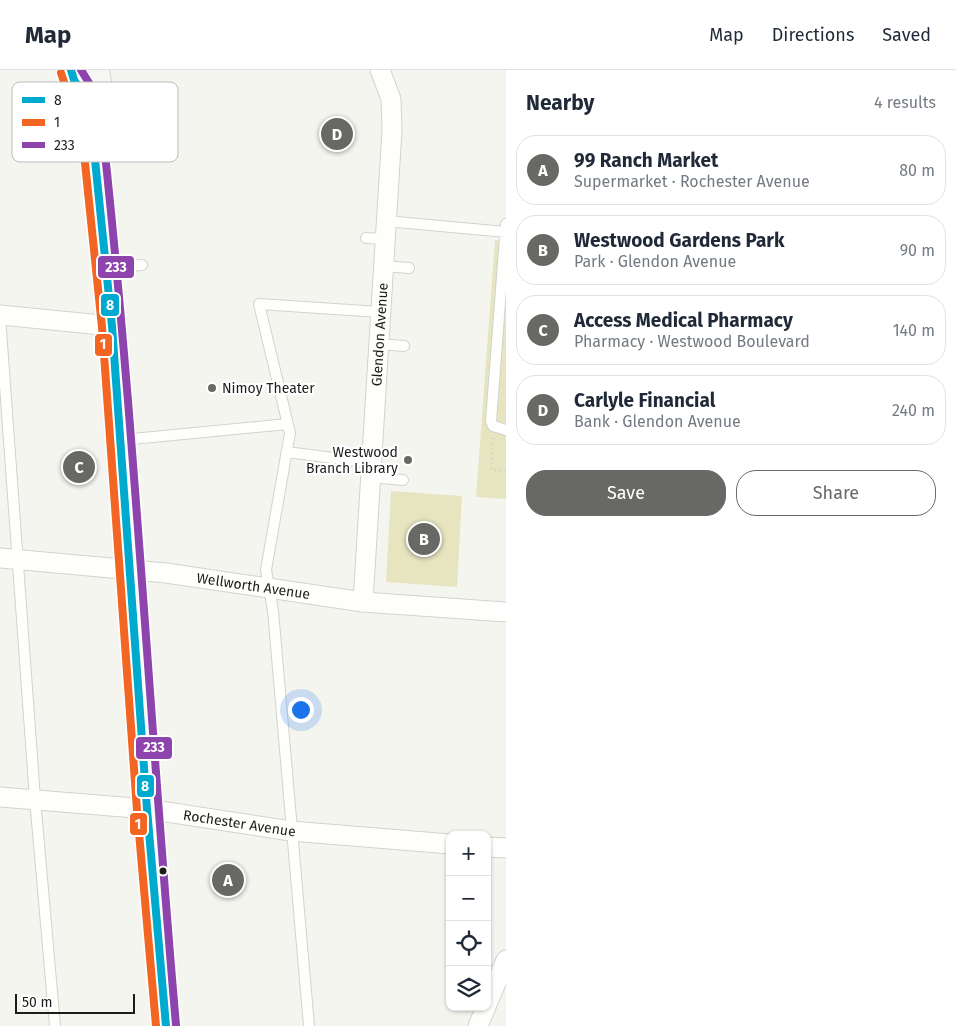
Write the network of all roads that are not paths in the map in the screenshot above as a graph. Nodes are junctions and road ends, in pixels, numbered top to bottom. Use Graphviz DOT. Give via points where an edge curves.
graph roads {
  1 [pos="71,70"];
  2 [pos="380,70"];
  3 [pos="75,82"];
  4 [pos="96,162"];
  5 [pos="505,229"];
  6 [pos="386,230"];
  7 [pos="366,238"];
  8 [pos="142,265"];
  9 [pos="383,266"];
  10 [pos="107,268"];
  11 [pos="409,268"];
  12 [pos="503,299"];
  13 [pos="380,312"];
  14 [pos="0,315"];
  15 [pos="112,326"];
  16 [pos="378,344"];
  17 [pos="404,346"];
  18 [pos="288,424"];
  19 [pos="506,430"];
  20 [pos="121,440"];
  21 [pos="287,452"];
  22 [pos="371,470"];
  23 [pos="403,480"];
  24 [pos="8,558"];
  25 [pos="130,569"];
  26 [pos="270,588"];
  27 [pos="363,602"];
  28 [pos="506,612"];
  29 [pos="0,797"];
  30 [pos="35,799"];
  31 [pos="147,809"];
  32 [pos="291,831"];
  33 [pos="446,844"];
  34 [pos="491,847"];
  35 [pos="506,848"];
  36 [pos="506,960"];
  37 [pos="491,996"];
  38 [pos="485,1011"];
  39 [pos="55,1026"];
  40 [pos="166,1026"];
  41 [pos="309,1026"];
  42 [pos="478,1026"];
  1 -- 3 [label="main road"];
  2 -- 6 [label="street, Glendon Avenue" via="391,99"];
  4 -- 10 [label="main road"];
  5 -- 6 [label="lane"];
  5 -- 12 [label="lane"];
  6 -- 7 [label="lane"];
  6 -- 9 [label="street, Glendon Avenue"];
  8 -- 10 [label="lane"];
  9 -- 11 [label="lane"];
  9 -- 13 [label="street, Glendon Avenue"];
  10 -- 15 [label="main road"];
  12 -- 19 [label="lane" via="491,421 495,428"];
  13 -- 16 [label="street, Glendon Avenue"];
  13 -- 18 [label="lane" via="260,304"];
  14 -- 15 [label="street"];
  14 -- 24 [label="lane"];
  15 -- 20 [label="main road"];
  16 -- 17 [label="lane"];
  16 -- 22 [label="street, Glendon Avenue"];
  18 -- 20 [label="lane"];
  18 -- 21 [label="lane"];
  20 -- 25 [label="main road"];
  21 -- 22 [label="lane"];
  21 -- 26 [label="lane" via="266,570"];
  22 -- 23 [label="lane"];
  22 -- 27 [label="street, Glendon Avenue"];
  24 -- 25 [label="street, Wellworth Avenue"];
  24 -- 30 [label="lane"];
  25 -- 26 [label="street, Wellworth Avenue"];
  25 -- 31 [label="main road"];
  26 -- 27 [label="street, Wellworth Avenue"];
  26 -- 32 [label="lane"];
  27 -- 28 [label="street, Wellworth Avenue"];
  29 -- 30 [label="street, Rochester Avenue"];
  30 -- 31 [label="street, Rochester Avenue"];
  30 -- 39 [label="lane"];
  31 -- 32 [label="street, Rochester Avenue"];
  31 -- 40 [label="main road"];
  32 -- 33 [label="street, Rochester Avenue"];
  32 -- 41 [label="lane"];
  34 -- 35 [label="street"];
  36 -- 37 [label="street"];
  38 -- 42 [label="street"];
}
